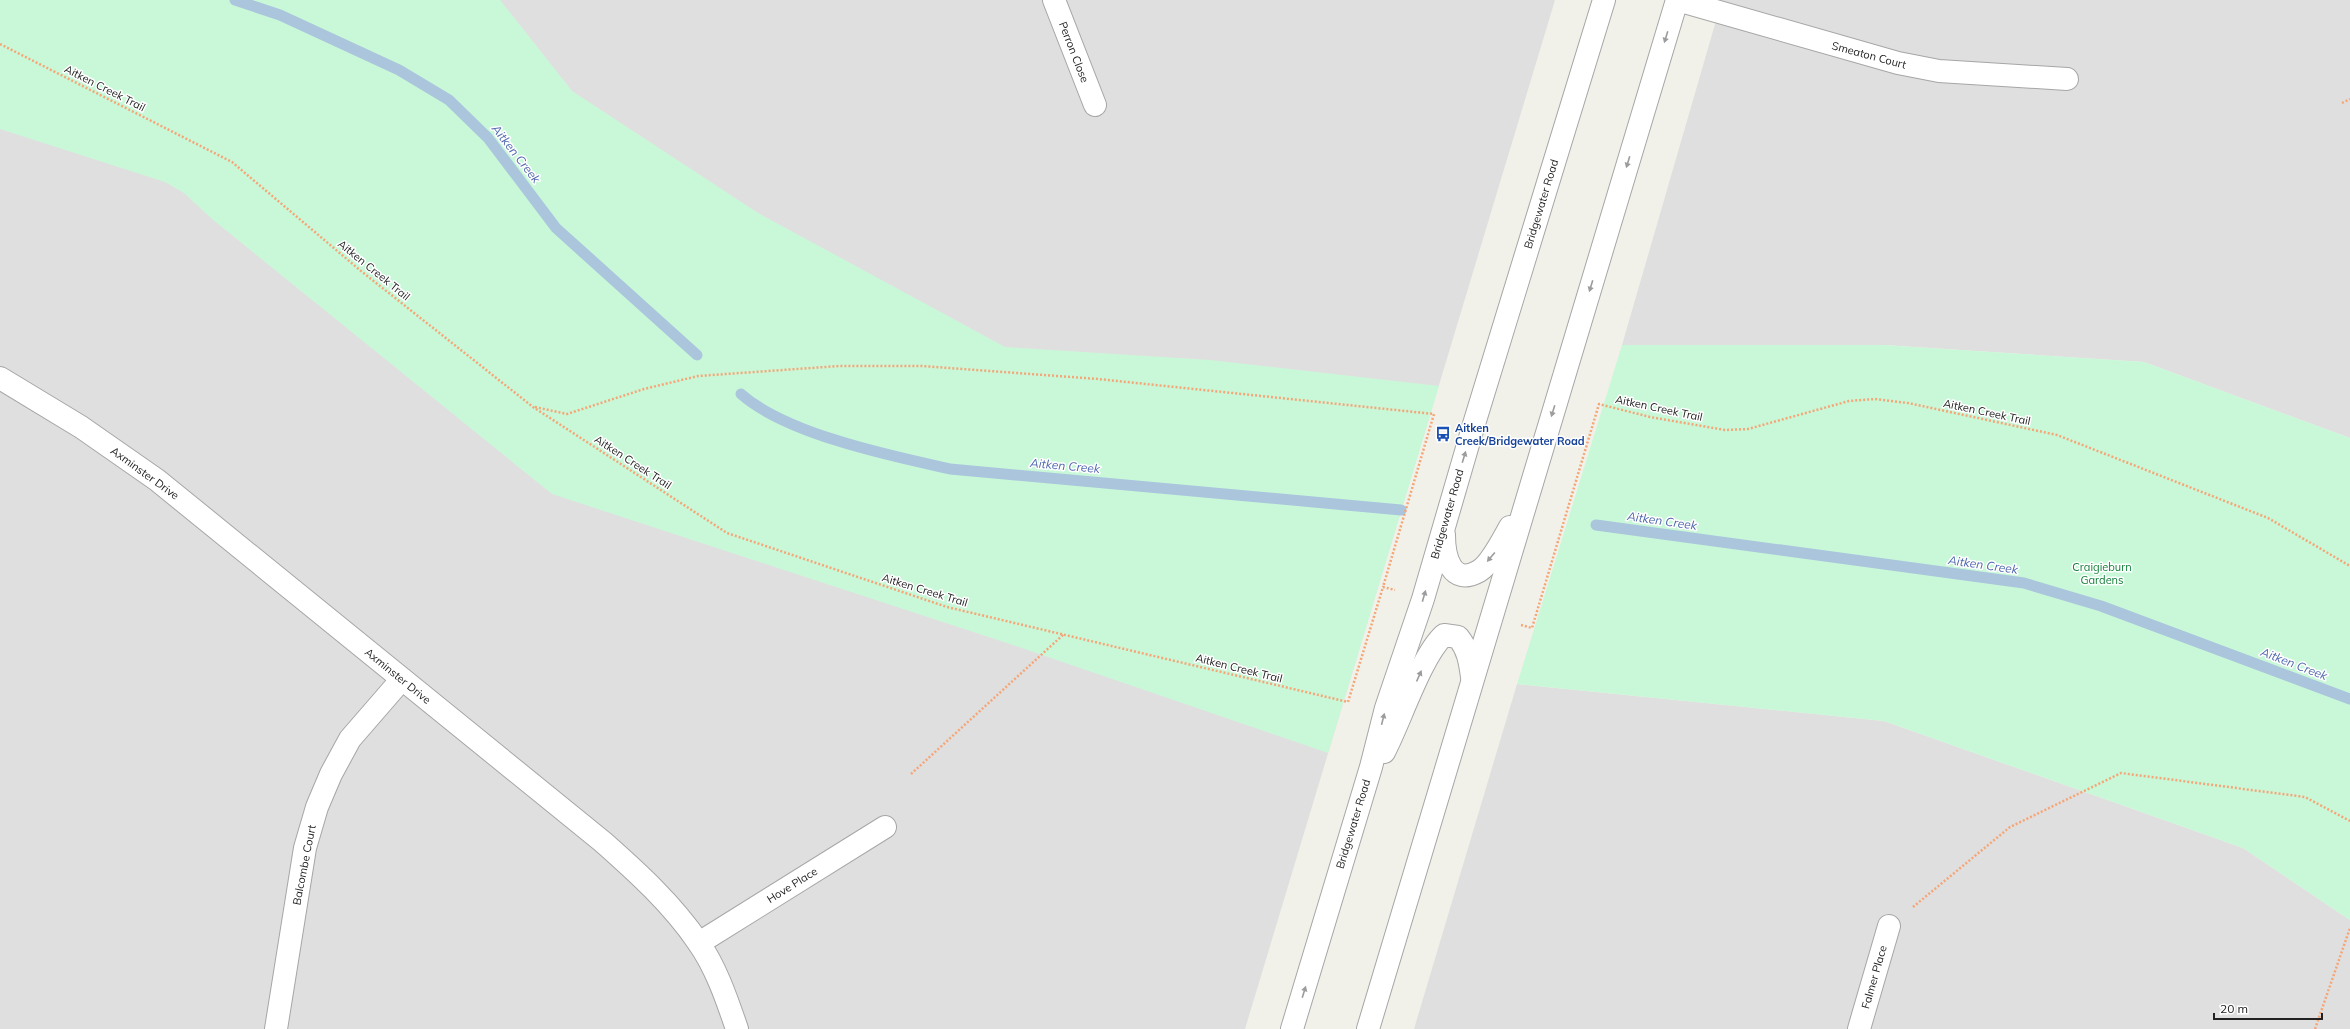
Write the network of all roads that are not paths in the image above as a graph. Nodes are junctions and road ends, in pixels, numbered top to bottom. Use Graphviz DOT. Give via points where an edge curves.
graph roads {
  1 [pos="1054,0"];
  2 [pos="1604,0"];
  3 [pos="1677,0"];
  4 [pos="2066,79"];
  5 [pos="1095,105"];
  6 [pos="0,378"];
  7 [pos="1526,501"];
  8 [pos="1444,523"];
  9 [pos="402,679"];
  10 [pos="1472,679"];
  11 [pos="1361,800"];
  12 [pos="885,827"];
  13 [pos="1889,926"];
  14 [pos="699,943"];
  15 [pos="276,1029"];
  16 [pos="737,1029"];
  17 [pos="1292,1029"];
  18 [pos="1368,1029"];
  19 [pos="1860,1029"];
  1 -- 5 [label="street, Perron Close"];
  8 -- 2 [label="street, Bridgewater Road, one-way"];
  3 -- 4 [label="street, Smeaton Court" via="1898,64 1939,71"];
  3 -- 7 [label="street, one-way"];
  6 -- 9 [label="street, Axminster Drive" via="81,427 157,480"];
  7 -- 8 [label="street, one-way" via="1496,551 1480,570 1466,575 1456,573 1449,566"];
  7 -- 10 [label="street"];
  11 -- 8 [label="street, Bridgewater Road, one-way" via="1386,708 1423,599"];
  9 -- 14 [label="street, Axminster Drive" via="603,842 655,889"];
  9 -- 15 [label="street, Balcombe Court" via="350,739 317,807 305,848"];
  11 -- 10 [label="street, one-way" via="1427,658 1444,635 1458,637 1464,644 1470,658"];
  10 -- 18 [label="street"];
  17 -- 11 [label="street, Bridgewater Road, one-way"];
  12 -- 14 [label="street, Hove Place"];
  13 -- 19 [label="street, Falmer Place"];
  14 -- 16 [label="street, Axminster Drive" via="724,993"];
}
